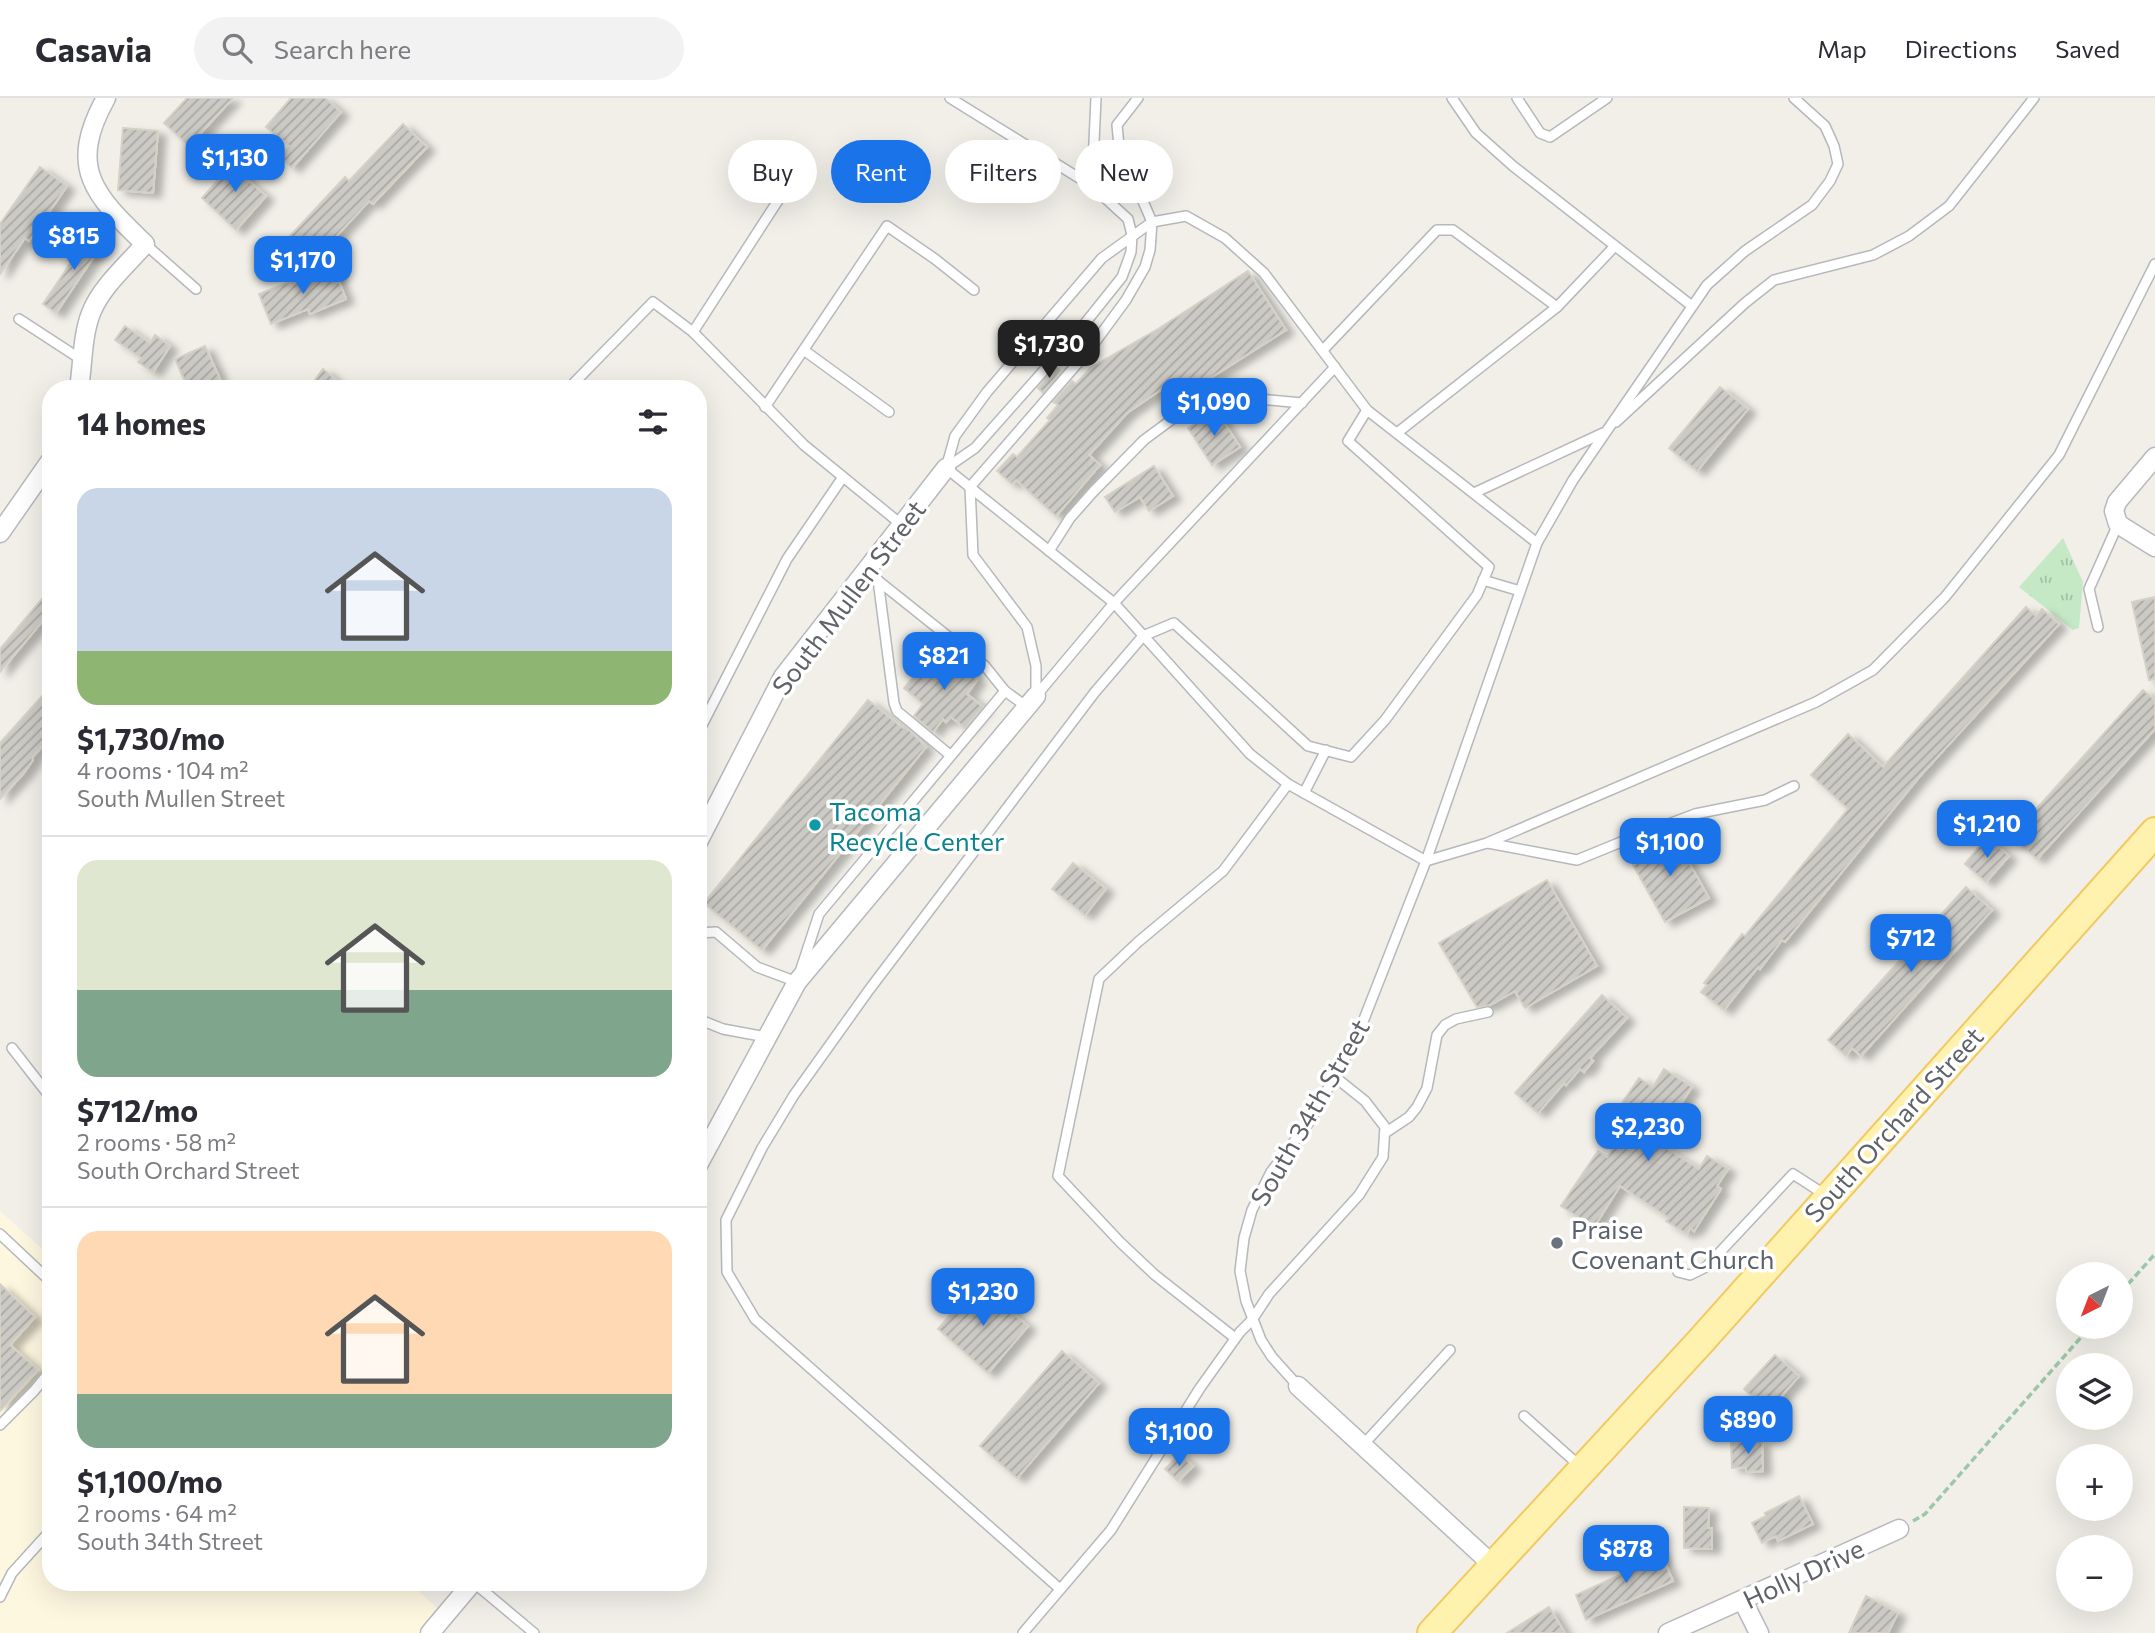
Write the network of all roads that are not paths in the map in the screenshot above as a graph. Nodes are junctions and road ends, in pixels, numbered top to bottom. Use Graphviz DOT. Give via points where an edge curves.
graph roads {
  1 [pos="106,98"];
  2 [pos="950,98"];
  3 [pos="1096,98"];
  4 [pos="1138,98"];
  5 [pos="1452,98"];
  6 [pos="1517,98"];
  7 [pos="1607,98"];
  8 [pos="1794,98"];
  9 [pos="2034,98"];
  10 [pos="1094,140"];
  11 [pos="1075,175"];
  12 [pos="776,203"];
  13 [pos="1111,203"];
  14 [pos="1152,222"];
  15 [pos="1132,235"];
  16 [pos="145,244"];
  17 [pos="1615,246"];
  18 [pos="2155,264"];
  19 [pos="196,289"];
  20 [pos="974,290"];
  21 [pos="1692,306"];
  22 [pos="1557,307"];
  23 [pos="19,319"];
  24 [pos="693,332"];
  25 [pos="1323,350"];
  26 [pos="805,351"];
  27 [pos="83,361"];
  28 [pos="1335,367"];
  29 [pos="80,380"];
  30 [pos="577,380"];
  31 [pos="1302,403"];
  32 [pos="765,407"];
  33 [pos="1367,410"];
  34 [pos="889,412"];
  35 [pos="1397,433"];
  36 [pos="1604,433"];
  37 [pos="2155,457"];
  38 [pos="947,468"];
  39 [pos="42,473"];
  40 [pos="843,477"];
  41 [pos="970,487"];
  42 [pos="1474,493"];
  43 [pos="2118,524"];
  44 [pos="902,525"];
  45 [pos="0,533"];
  46 [pos="1537,543"];
  47 [pos="2155,547"];
  48 [pos="1049,551"];
  49 [pos="872,575"];
  50 [pos="1483,580"];
  51 [pos="1520,591"];
  52 [pos="1114,603"];
  53 [pos="2098,627"];
  54 [pos="1143,636"];
  55 [pos="1006,691"];
  56 [pos="1031,702"];
  57 [pos="707,715"];
  58 [pos="1325,751"];
  59 [pos="950,755"];
  60 [pos="1288,785"];
  61 [pos="1794,786"];
  62 [pos="1304,793"];
  63 [pos="707,824"];
  64 [pos="2155,832"];
  65 [pos="1487,843"];
  66 [pos="1426,861"];
  67 [pos="707,932"];
  68 [pos="797,982"];
  69 [pos="1488,1012"];
  70 [pos="707,1023"];
  71 [pos="766,1037"];
  72 [pos="12,1048"];
  73 [pos="1335,1077"];
  74 [pos="42,1085"];
  75 [pos="1385,1133"];
  76 [pos="707,1149"];
  77 [pos="1829,1197"];
  78 [pos="0,1234"];
  79 [pos="1678,1272"];
  80 [pos="42,1274"];
  81 [pos="1252,1320"];
  82 [pos="1235,1338"];
  83 [pos="1450,1350"];
  84 [pos="42,1381"];
  85 [pos="1298,1385"];
  86 [pos="1524,1416"];
  87 [pos="0,1425"];
  88 [pos="1363,1445"];
  89 [pos="1583,1469"];
  90 [pos="1899,1529"];
  91 [pos="42,1540"];
  92 [pos="1494,1566"];
  93 [pos="1060,1589"];
  94 [pos="465,1591"];
  95 [pos="484,1591"];
  96 [pos="0,1597"];
  97 [pos="1743,1601"];
  98 [pos="430,1633"];
  99 [pos="534,1633"];
  100 [pos="1023,1633"];
  101 [pos="1432,1633"];
  102 [pos="1668,1633"];
  103 [pos="1759,1633"];
  1 -- 16 [label="street" via="87,148 89,177 115,216"];
  2 -- 11 [label="lane"];
  3 -- 10 [label="lane"];
  4 -- 14 [label="lane" via="1117,125 1119,146"];
  5 -- 17 [label="lane" via="1476,133"];
  6 -- 7 [label="lane" via="1540,133 1550,137"];
  8 -- 21 [label="lane" via="1825,126 1834,146 1838,164 1830,181 1812,205 1745,251 1707,285"];
  9 -- 36 [label="lane" via="1949,206 1873,256 1774,280"];
  12 -- 24 [label="lane"];
  13 -- 15 [label="lane" via="1128,219"];
  14 -- 15 [label="lane"];
  14 -- 25 [label="lane" via="1186,216 1225,238 1264,273"];
  14 -- 41 [label="lane" via="1145,267 1126,300 1090,349"];
  15 -- 38 [label="lane" via="1102,258 986,391 955,436"];
  15 -- 38 [label="lane" via="1122,277 975,448"];
  16 -- 19 [label="lane"];
  16 -- 27 [label="street" via="95,304"];
  17 -- 21 [label="lane"];
  17 -- 22 [label="lane"];
  18 -- 65 [label="lane" via="2059,454 1945,597 1873,670 1816,702"];
  20 -- 26 [label="lane" via="887,226"];
  21 -- 36 [label="lane"];
  22 -- 25 [label="lane" via="1453,230 1437,230"];
  22 -- 35 [label="lane"];
  23 -- 27 [label="lane"];
  24 -- 30 [label="lane" via="653,302"];
  24 -- 32 [label="lane"];
  25 -- 28 [label="lane"];
  26 -- 32 [label="lane"];
  26 -- 34 [label="lane"];
  27 -- 29 [label="street"];
  28 -- 31 [label="lane"];
  28 -- 33 [label="lane"];
  31 -- 48 [label="lane" via="1236,397 1182,412 1144,440 1093,492"];
  31 -- 52 [label="lane"];
  32 -- 40 [label="lane"];
  33 -- 35 [label="lane"];
  33 -- 50 [label="lane" via="1348,441 1489,567"];
  35 -- 42 [label="lane"];
  36 -- 42 [label="lane"];
  36 -- 46 [label="lane, South 34th Street"];
  37 -- 43 [label="street" via="2118,502 2114,511"];
  38 -- 41 [label="lane"];
  38 -- 44 [label="street, South Mullen Street"];
  39 -- 45 [label="street"];
  40 -- 44 [label="lane"];
  40 -- 57 [label="lane" via="787,559"];
  41 -- 48 [label="lane"];
  41 -- 56 [label="lane" via="973,555 1027,627 1036,666"];
  42 -- 46 [label="lane"];
  43 -- 47 [label="street"];
  43 -- 53 [label="lane" via="2089,589"];
  44 -- 49 [label="street, South Mullen Street"];
  46 -- 51 [label="lane, South 34th Street"];
  48 -- 52 [label="lane"];
  49 -- 55 [label="lane" via="985,666"];
  49 -- 59 [label="lane" via="897,711"];
  49 -- 63 [label="street, South Mullen Street" via="782,677"];
  50 -- 51 [label="lane"];
  50 -- 58 [label="lane" via="1477,595 1385,720 1351,757"];
  51 -- 66 [label="lane, South 34th Street"];
  52 -- 54 [label="lane"];
  52 -- 56 [label="lane"];
  54 -- 58 [label="lane" via="1174,623 1308,746"];
  54 -- 60 [label="lane" via="1250,754"];
  54 -- 93 [label="lane" via="1095,692 808,1074 762,1148 726,1220 727,1272 755,1318"];
  55 -- 56 [label="lane"];
  55 -- 59 [label="lane"];
  56 -- 68 [label="street"];
  58 -- 62 [label="lane"];
  59 -- 68 [label="lane" via="819,914"];
  60 -- 62 [label="lane"];
  60 -- 82 [label="lane" via="1223,871 1099,979 1058,1176 1155,1275"];
  61 -- 65 [label="lane" via="1765,800 1695,814 1577,860"];
  62 -- 66 [label="lane"];
  64 -- 77 [label="main road, South Orchard Street"];
  65 -- 66 [label="lane"];
  66 -- 73 [label="lane, South 34th Street" via="1357,1037"];
  67 -- 68 [label="lane" via="716,932 757,967"];
  68 -- 71 [label="street"];
  69 -- 75 [label="lane" via="1445,1025 1437,1035 1427,1088 1417,1107"];
  70 -- 71 [label="lane"];
  71 -- 76 [label="street"];
  72 -- 74 [label="lane"];
  73 -- 75 [label="lane" via="1365,1101"];
  73 -- 81 [label="lane, South 34th Street" via="1309,1122 1271,1172 1252,1210 1240,1271"];
  75 -- 81 [label="lane" via="1383,1157 1359,1195 1269,1294"];
  77 -- 79 [label="lane" via="1793,1174 1706,1267 1690,1275"];
  77 -- 89 [label="main road, South Orchard Street"];
  78 -- 80 [label="lane"];
  81 -- 82 [label="lane"];
  81 -- 85 [label="lane, South 34th Street" via="1272,1357"];
  82 -- 93 [label="lane" via="1111,1530"];
  83 -- 88 [label="lane"];
  84 -- 87 [label="lane"];
  85 -- 88 [label="street, South 34th Street"];
  86 -- 89 [label="lane"];
  88 -- 92 [label="street, South 34th Street"];
  89 -- 92 [label="main road, South Orchard Street"];
  90 -- 97 [label="street, Holly Drive"];
  91 -- 96 [label="lane" via="12,1573"];
  92 -- 101 [label="main road, South Orchard Street"];
  93 -- 100 [label="lane"];
  94 -- 98 [label="street"];
  95 -- 99 [label="lane"];
  97 -- 102 [label="street, Holly Drive"];
  97 -- 103 [label="street"];
}
